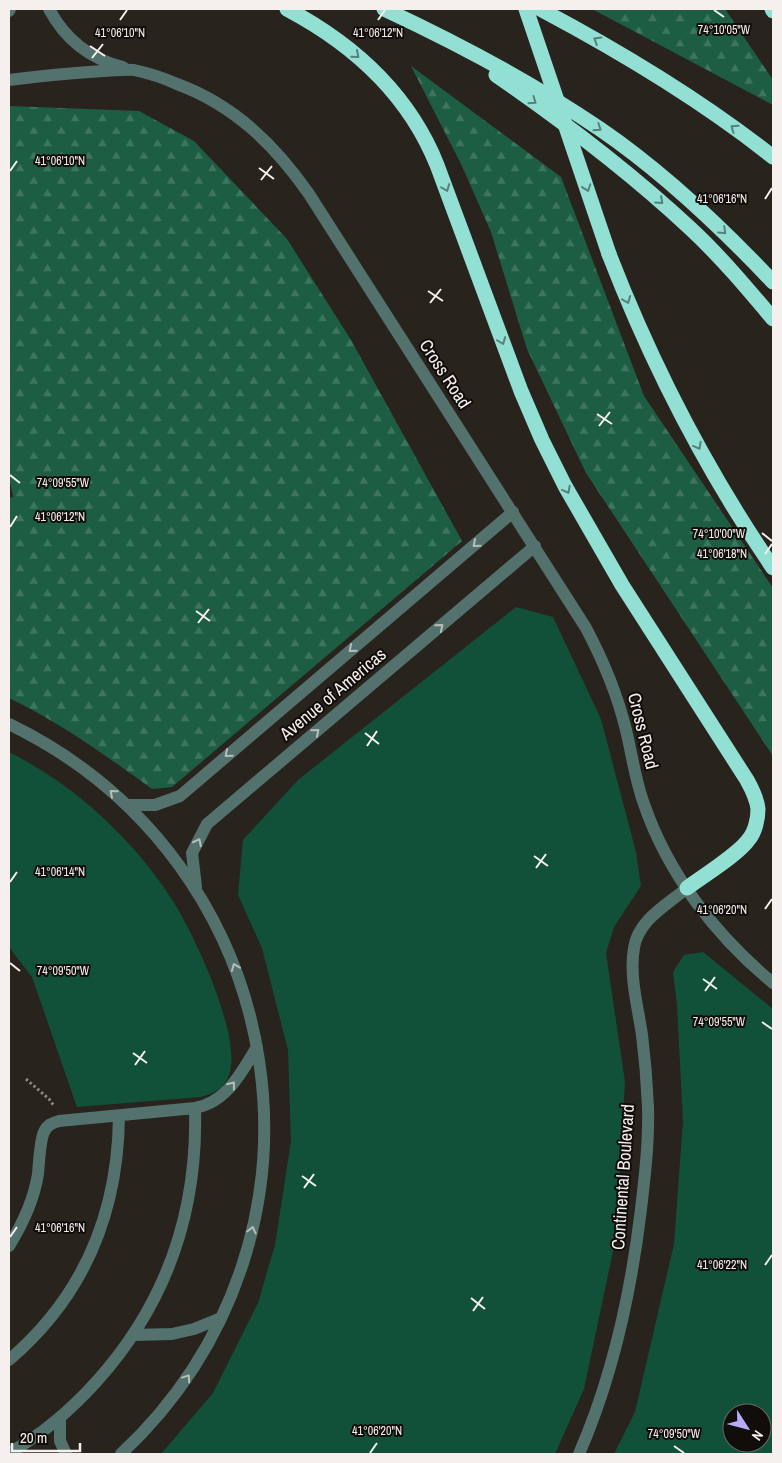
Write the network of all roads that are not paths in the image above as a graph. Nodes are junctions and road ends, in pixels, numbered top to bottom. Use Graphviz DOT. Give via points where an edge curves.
graph roads {
  1 [pos="49,9"];
  2 [pos="287,9"];
  3 [pos="384,9"];
  4 [pos="526,9"];
  5 [pos="540,9"];
  6 [pos="435,32"];
  7 [pos="132,70"];
  8 [pos="9,80"];
  9 [pos="773,157"];
  10 [pos="773,282"];
  11 [pos="773,319"];
  12 [pos="513,512"];
  13 [pos="535,546"];
  14 [pos="773,568"];
  15 [pos="9,724"];
  16 [pos="128,805"];
  17 [pos="687,888"];
  18 [pos="196,889"];
  19 [pos="773,983"];
  20 [pos="257,1047"];
  21 [pos="194,1108"];
  22 [pos="119,1116"];
  23 [pos="9,1246"];
  24 [pos="221,1318"];
  25 [pos="133,1335"];
  26 [pos="9,1360"];
  27 [pos="60,1419"];
  28 [pos="9,1454"];
  29 [pos="66,1454"];
  30 [pos="121,1454"];
  31 [pos="579,1454"];
  1 -- 7 [label="street" via="57,24 91,55"];
  2 -- 17 [label="highway, one-way" via="332,36 380,77 428,142 521,391 561,479 622,585 748,780 758,810 756,825 749,839"];
  3 -- 6 [label="highway"];
  4 -- 14 [label="highway, one-way, bridge" via="609,254 644,339 684,422"];
  9 -- 5 [label="highway, one-way" via="640,65"];
  6 -- 10 [label="highway, one-way" via="492,62 601,130 709,218"];
  6 -- 11 [label="highway, one-way" via="537,104 641,184 692,230"];
  7 -- 8 [label="street, Cross Road"];
  7 -- 12 [label="street, Cross Road" via="164,78 226,107 261,136 293,170"];
  12 -- 13 [label="street, Cross Road"];
  12 -- 16 [label="street, Avenue of Americas, one-way" via="180,796 155,805"];
  13 -- 17 [label="street, Cross Road" via="604,662 626,729 644,803 671,863"];
  18 -- 13 [label="street, Avenue of Americas, one-way" via="192,853 207,824"];
  16 -- 15 [label="street, one-way" via="65,755"];
  16 -- 18 [label="street"];
  17 -- 19 [label="street, Cross Road" via="730,944"];
  17 -- 31 [label="street, Continental Boulevard" via="649,919 638,932 633,949 632,972 644,1050 648,1108 645,1175 635,1258 615,1352"];
  20 -- 18 [label="street, one-way" via="239,978 213,918"];
  21 -- 20 [label="street, one-way" via="210,1104 225,1093"];
  24 -- 20 [label="street, one-way" via="247,1249 262,1171 263,1096"];
  21 -- 22 [label="street"];
  21 -- 25 [label="street" via="192,1167 183,1221 166,1274"];
  22 -- 23 [label="street" via="59,1121 47,1126 42,1137 31,1199"];
  22 -- 26 [label="street" via="112,1192 94,1248 76,1283 53,1316"];
  24 -- 25 [label="street" via="172,1334"];
  30 -- 24 [label="street, one-way" via="160,1413 184,1381"];
  25 -- 27 [label="street" via="105,1372"];
  27 -- 28 [label="street"];
  27 -- 29 [label="street" via="60,1441"];
}
